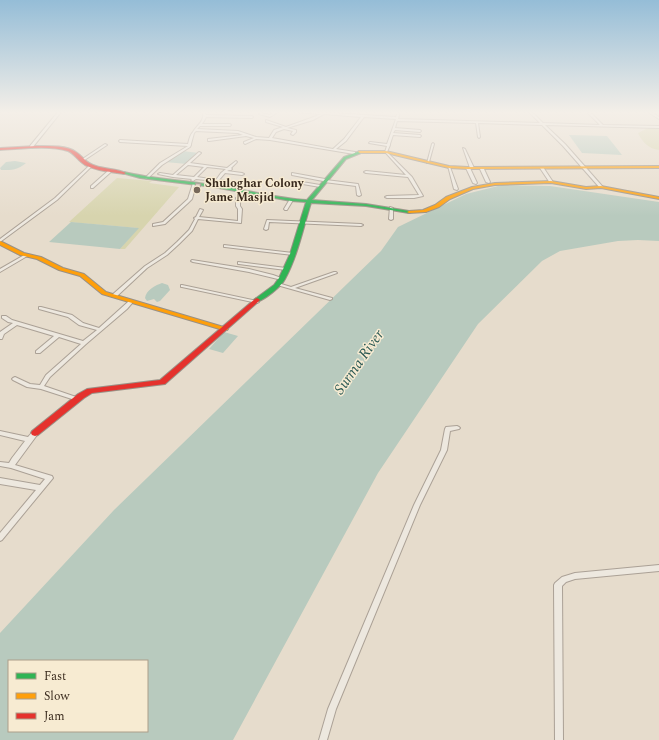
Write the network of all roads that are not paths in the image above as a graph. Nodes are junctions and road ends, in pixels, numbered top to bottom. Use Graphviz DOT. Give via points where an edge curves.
graph roads {
  1 [pos="31,147"];
  2 [pos="104,147"];
  3 [pos="188,147"];
  4 [pos="320,147"];
  5 [pos="337,147"];
  6 [pos="383,147"];
  7 [pos="432,147"];
  8 [pos="564,147"];
  9 [pos="388,148"];
  10 [pos="0,149"];
  11 [pos="334,149"];
  12 [pos="464,149"];
  13 [pos="200,153"];
  14 [pos="354,153"];
  15 [pos="82,160"];
  16 [pos="236,162"];
  17 [pos="428,162"];
  18 [pos="187,164"];
  19 [pos="91,166"];
  20 [pos="207,166"];
  21 [pos="449,167"];
  22 [pos="659,167"];
  23 [pos="470,168"];
  24 [pos="542,168"];
  25 [pos="583,168"];
  26 [pos="230,169"];
  27 [pos="482,169"];
  28 [pos="110,171"];
  29 [pos="225,172"];
  30 [pos="366,172"];
  31 [pos="160,174"];
  32 [pos="242,174"];
  33 [pos="293,174"];
  34 [pos="173,176"];
  35 [pos="409,176"];
  36 [pos="147,178"];
  37 [pos="193,182"];
  38 [pos="228,182"];
  39 [pos="297,182"];
  40 [pos="323,182"];
  41 [pos="488,182"];
  42 [pos="551,182"];
  43 [pos="476,183"];
  44 [pos="216,184"];
  45 [pos="92,187"];
  46 [pos="601,187"];
  47 [pos="456,189"];
  48 [pos="245,192"];
  49 [pos="359,195"];
  50 [pos="387,197"];
  51 [pos="659,198"];
  52 [pos="291,200"];
  53 [pos="310,200"];
  54 [pos="391,208"];
  55 [pos="286,209"];
  56 [pos="201,210"];
  57 [pos="196,218"];
  58 [pos="391,219"];
  59 [pos="302,222"];
  60 [pos="361,225"];
  61 [pos="154,226"];
  62 [pos="266,228"];
  63 [pos="0,242"];
  64 [pos="225,246"];
  65 [pos="293,254"];
  66 [pos="27,255"];
  67 [pos="193,261"];
  68 [pos="239,263"];
  69 [pos="286,269"];
  70 [pos="0,271"];
  71 [pos="335,272"];
  72 [pos="280,281"];
  73 [pos="182,286"];
  74 [pos="293,287"];
  75 [pos="114,296"];
  76 [pos="330,299"];
  77 [pos="131,302"];
  78 [pos="257,302"];
  79 [pos="40,308"];
  80 [pos="4,317"];
  81 [pos="16,323"];
  82 [pos="99,329"];
  83 [pos="225,329"];
  84 [pos="58,335"];
  85 [pos="0,338"];
  86 [pos="84,343"];
  87 [pos="38,352"];
  88 [pos="15,379"];
  89 [pos="41,387"];
  90 [pos="77,399"];
  91 [pos="457,428"];
  92 [pos="0,433"];
  93 [pos="33,436"];
  94 [pos="6,465"];
  95 [pos="0,471"];
  96 [pos="0,481"];
  97 [pos="41,488"];
  98 [pos="0,538"];
  99 [pos="659,568"];
  100 [pos="323,740"];
  101 [pos="559,740"];
  1 -- 10 [label="street"];
  1 -- 15 [label="street" via="71,151"];
  2 -- 15 [label="street"];
  3 -- 36 [label="street" via="161,164"];
  4 -- 11 [label="street"];
  5 -- 11 [label="street"];
  6 -- 9 [label="street"];
  7 -- 17 [label="street"];
  8 -- 25 [label="street"];
  9 -- 14 [label="street"];
  9 -- 17 [label="street"];
  9 -- 35 [label="street"];
  11 -- 14 [label="street"];
  12 -- 23 [label="street"];
  13 -- 18 [label="street"];
  14 -- 40 [label="street" via="345,158"];
  15 -- 19 [label="street"];
  16 -- 26 [label="street"];
  17 -- 21 [label="street"];
  18 -- 20 [label="street"];
  18 -- 34 [label="street"];
  19 -- 28 [label="street"];
  19 -- 63 [label="street" via="56,199"];
  20 -- 26 [label="street"];
  20 -- 37 [label="street"];
  21 -- 23 [label="street"];
  21 -- 47 [label="street"];
  22 -- 25 [label="street"];
  23 -- 27 [label="street"];
  23 -- 43 [label="street"];
  24 -- 25 [label="street"];
  24 -- 27 [label="street"];
  24 -- 42 [label="street"];
  25 -- 46 [label="street"];
  26 -- 29 [label="street"];
  27 -- 41 [label="street"];
  28 -- 36 [label="street"];
  28 -- 45 [label="street"];
  29 -- 32 [label="street"];
  29 -- 44 [label="street"];
  30 -- 35 [label="street"];
  31 -- 34 [label="street"];
  33 -- 40 [label="street"];
  34 -- 37 [label="street"];
  35 -- 50 [label="street" via="420,197"];
  36 -- 37 [label="street"];
  37 -- 44 [label="street"];
  37 -- 61 [label="street" via="190,199 164,223"];
  38 -- 44 [label="street"];
  39 -- 40 [label="street"];
  40 -- 49 [label="street" via="357,185"];
  40 -- 53 [label="street"];
  42 -- 46 [label="street" via="586,188"];
  42 -- 54 [label="street" via="495,184 472,188 424,211 412,212"];
  44 -- 48 [label="street"];
  46 -- 51 [label="street"];
  48 -- 52 [label="street"];
  48 -- 57 [label="street" via="238,198 240,222"];
  52 -- 53 [label="street"];
  52 -- 55 [label="street"];
  53 -- 54 [label="street"];
  53 -- 59 [label="street"];
  54 -- 58 [label="street"];
  56 -- 57 [label="street"];
  57 -- 75 [label="street" via="191,230 178,244 146,267"];
  59 -- 60 [label="street"];
  59 -- 62 [label="street" via="268,221"];
  59 -- 65 [label="street"];
  63 -- 66 [label="street"];
  64 -- 65 [label="street"];
  65 -- 69 [label="street"];
  66 -- 70 [label="street"];
  66 -- 75 [label="street" via="82,275 104,293"];
  67 -- 72 [label="street" via="257,271"];
  68 -- 69 [label="street"];
  69 -- 72 [label="street"];
  71 -- 74 [label="street"];
  72 -- 74 [label="street"];
  72 -- 78 [label="street"];
  73 -- 78 [label="street"];
  74 -- 76 [label="street" via="311,295"];
  75 -- 77 [label="street"];
  77 -- 82 [label="street"];
  77 -- 83 [label="street"];
  78 -- 83 [label="street"];
  79 -- 82 [label="street" via="70,316 81,324"];
  80 -- 81 [label="street"];
  81 -- 84 [label="street"];
  81 -- 85 [label="street" via="2,333"];
  82 -- 86 [label="street"];
  83 -- 90 [label="street" via="162,382 90,391"];
  84 -- 86 [label="street"];
  84 -- 87 [label="street"];
  86 -- 89 [label="street" via="48,376"];
  88 -- 89 [label="street" via="29,386"];
  89 -- 90 [label="street"];
  90 -- 93 [label="street"];
  91 -- 100 [label="street" via="448,429 444,450 417,505 332,709"];
  92 -- 93 [label="street"];
  93 -- 94 [label="street" via="14,460"];
  94 -- 95 [label="street"];
  94 -- 97 [label="street" via="50,478"];
  96 -- 97 [label="street"];
  97 -- 98 [label="street"];
  99 -- 101 [label="street" via="575,576 564,579 558,585"];
}
